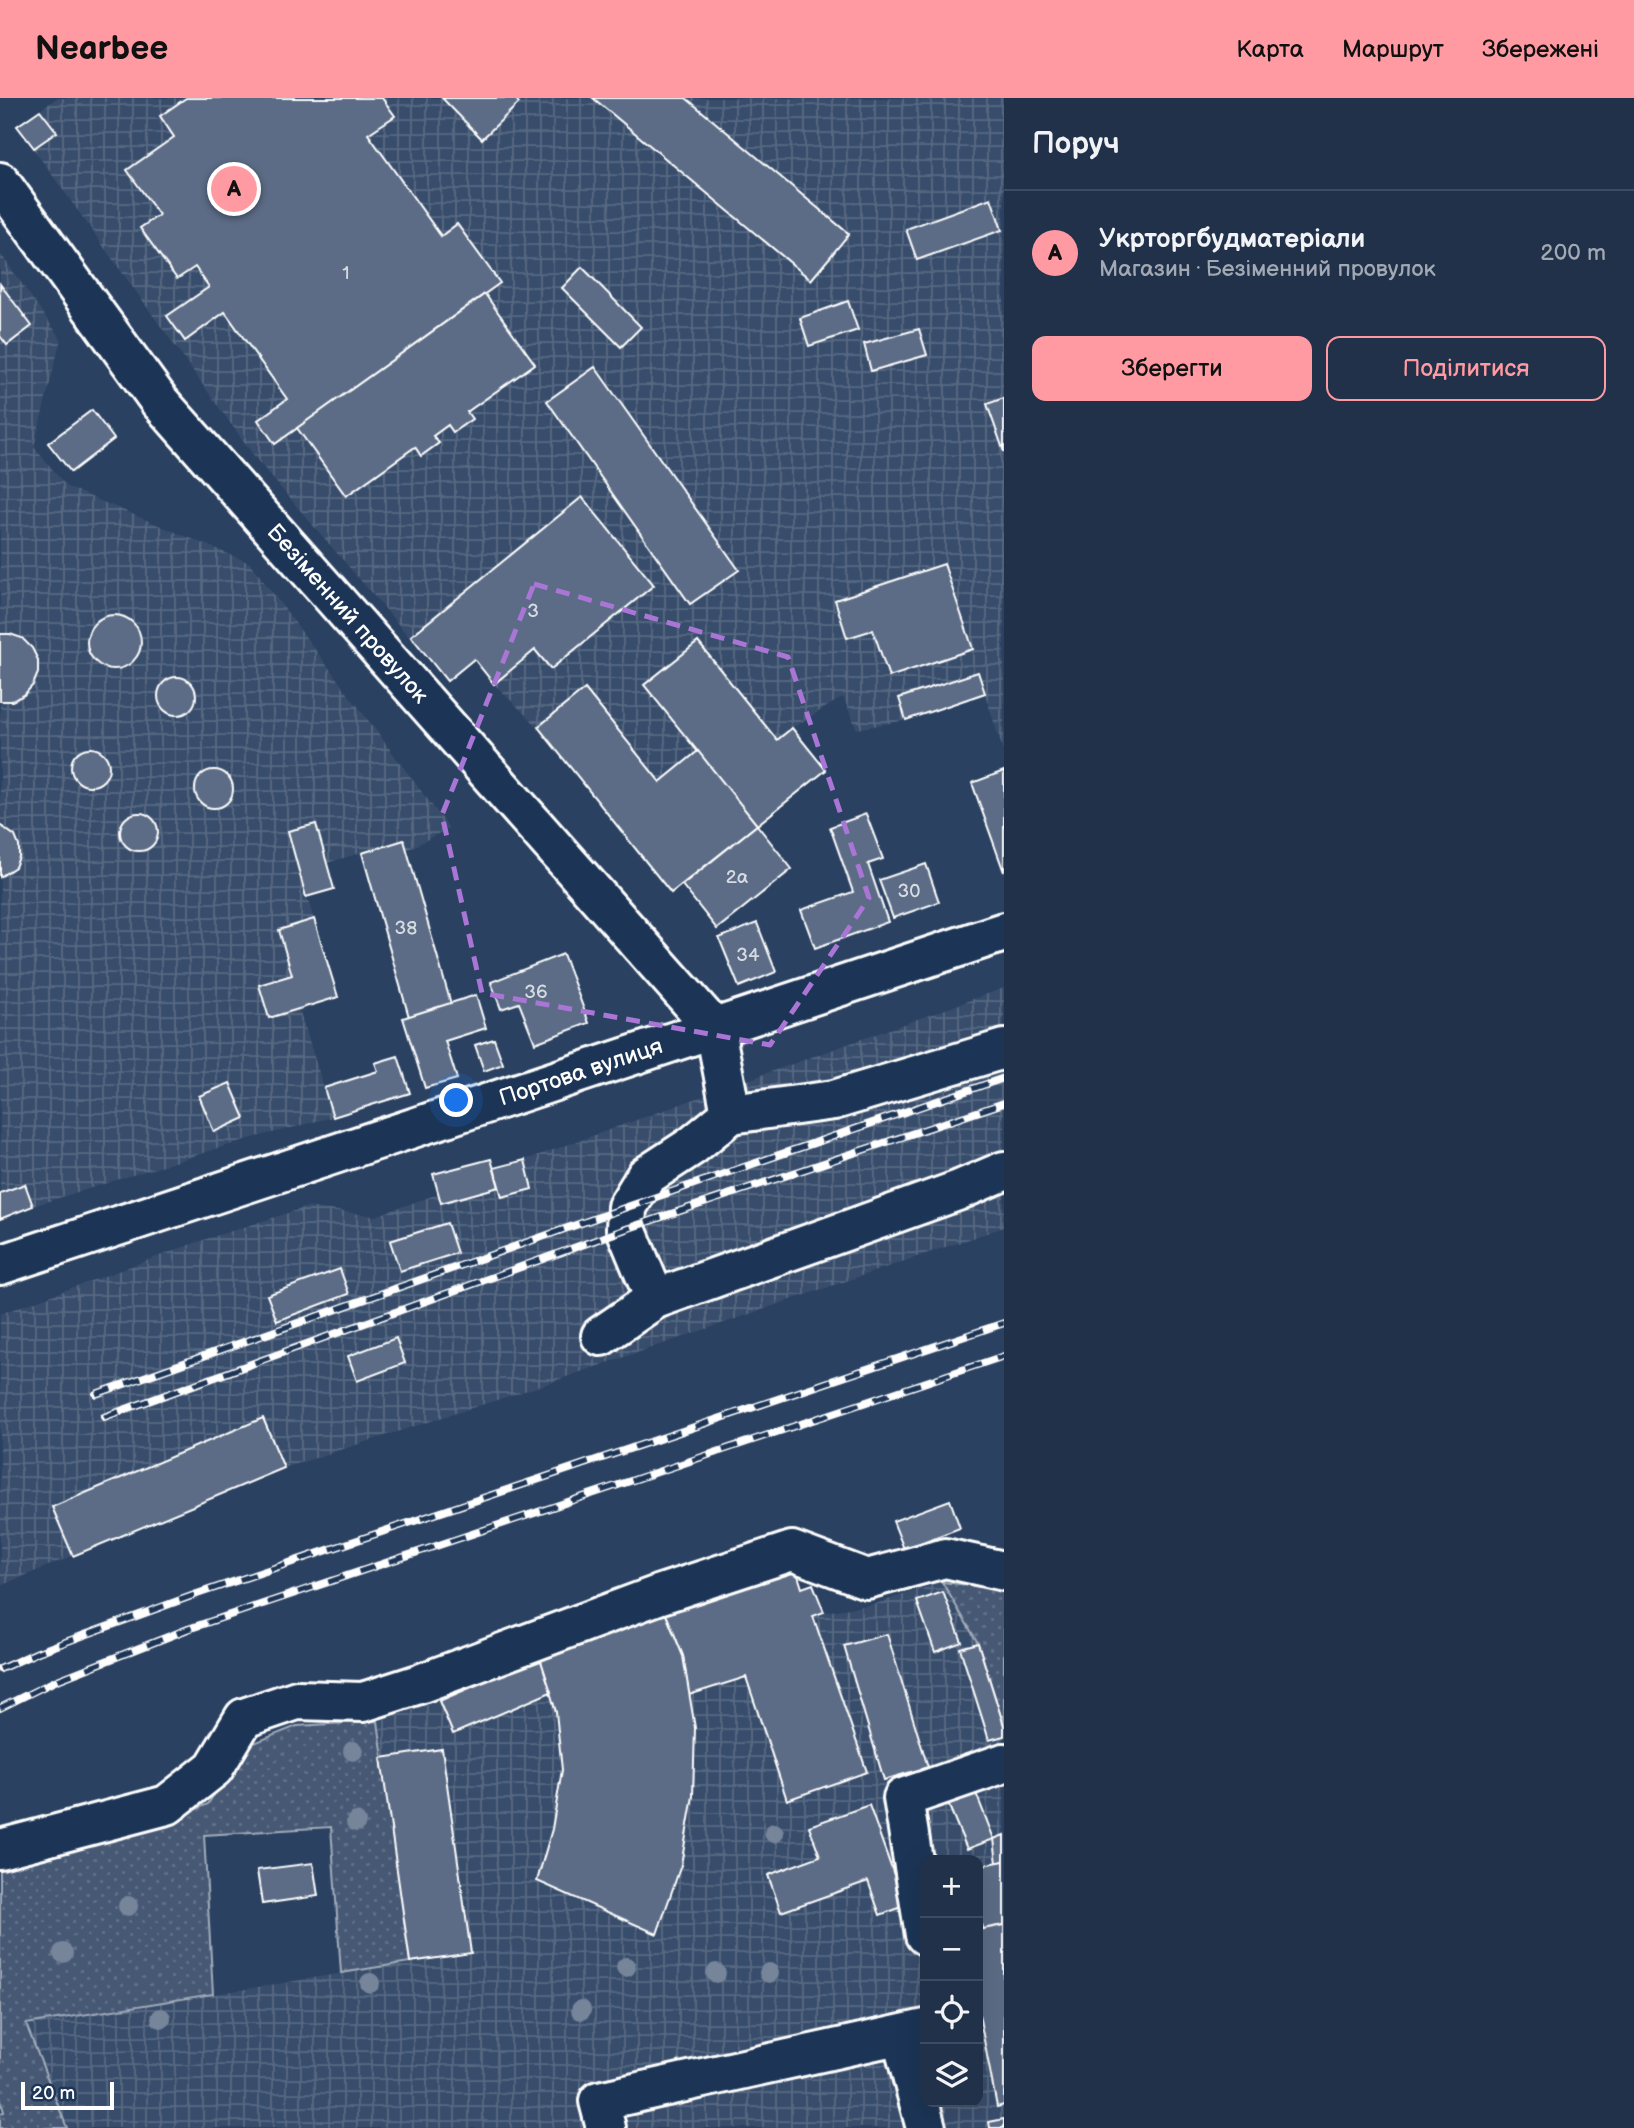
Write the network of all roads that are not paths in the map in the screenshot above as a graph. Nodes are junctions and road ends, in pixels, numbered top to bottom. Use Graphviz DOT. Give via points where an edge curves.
graph roads {
  1 [pos="0,182"];
  2 [pos="1004,932"];
  3 [pos="715,1029"];
  4 [pos="1004,1049"];
  5 [pos="731,1114"];
  6 [pos="1004,1171"];
  7 [pos="0,1265"];
  8 [pos="655,1299"];
  9 [pos="601,1336"];
  10 [pos="1004,1571"];
  11 [pos="1004,1763"];
  12 [pos="0,1849"];
  13 [pos="922,1918"];
  14 [pos="913,2032"];
  15 [pos="606,2128"];
  16 [pos="926,2128"];
  1 -- 3 [label="street, Безіменний провулок" via="160,402"];
  2 -- 3 [label="street, Портова вулиця"];
  3 -- 5 [label="street"];
  3 -- 7 [label="street, Портова вулиця"];
  4 -- 5 [label="street" via="834,1100"];
  5 -- 8 [label="street" via="646,1176 627,1207 626,1229"];
  6 -- 8 [label="street"];
  8 -- 9 [label="street"];
  10 -- 12 [label="street" via="945,1558 867,1579 792,1551 363,1702 297,1700 244,1718 214,1768 167,1805"];
  11 -- 13 [label="street" via="903,1798"];
  14 -- 15 [label="street" via="599,2101"];
  14 -- 16 [label="street"];
}
